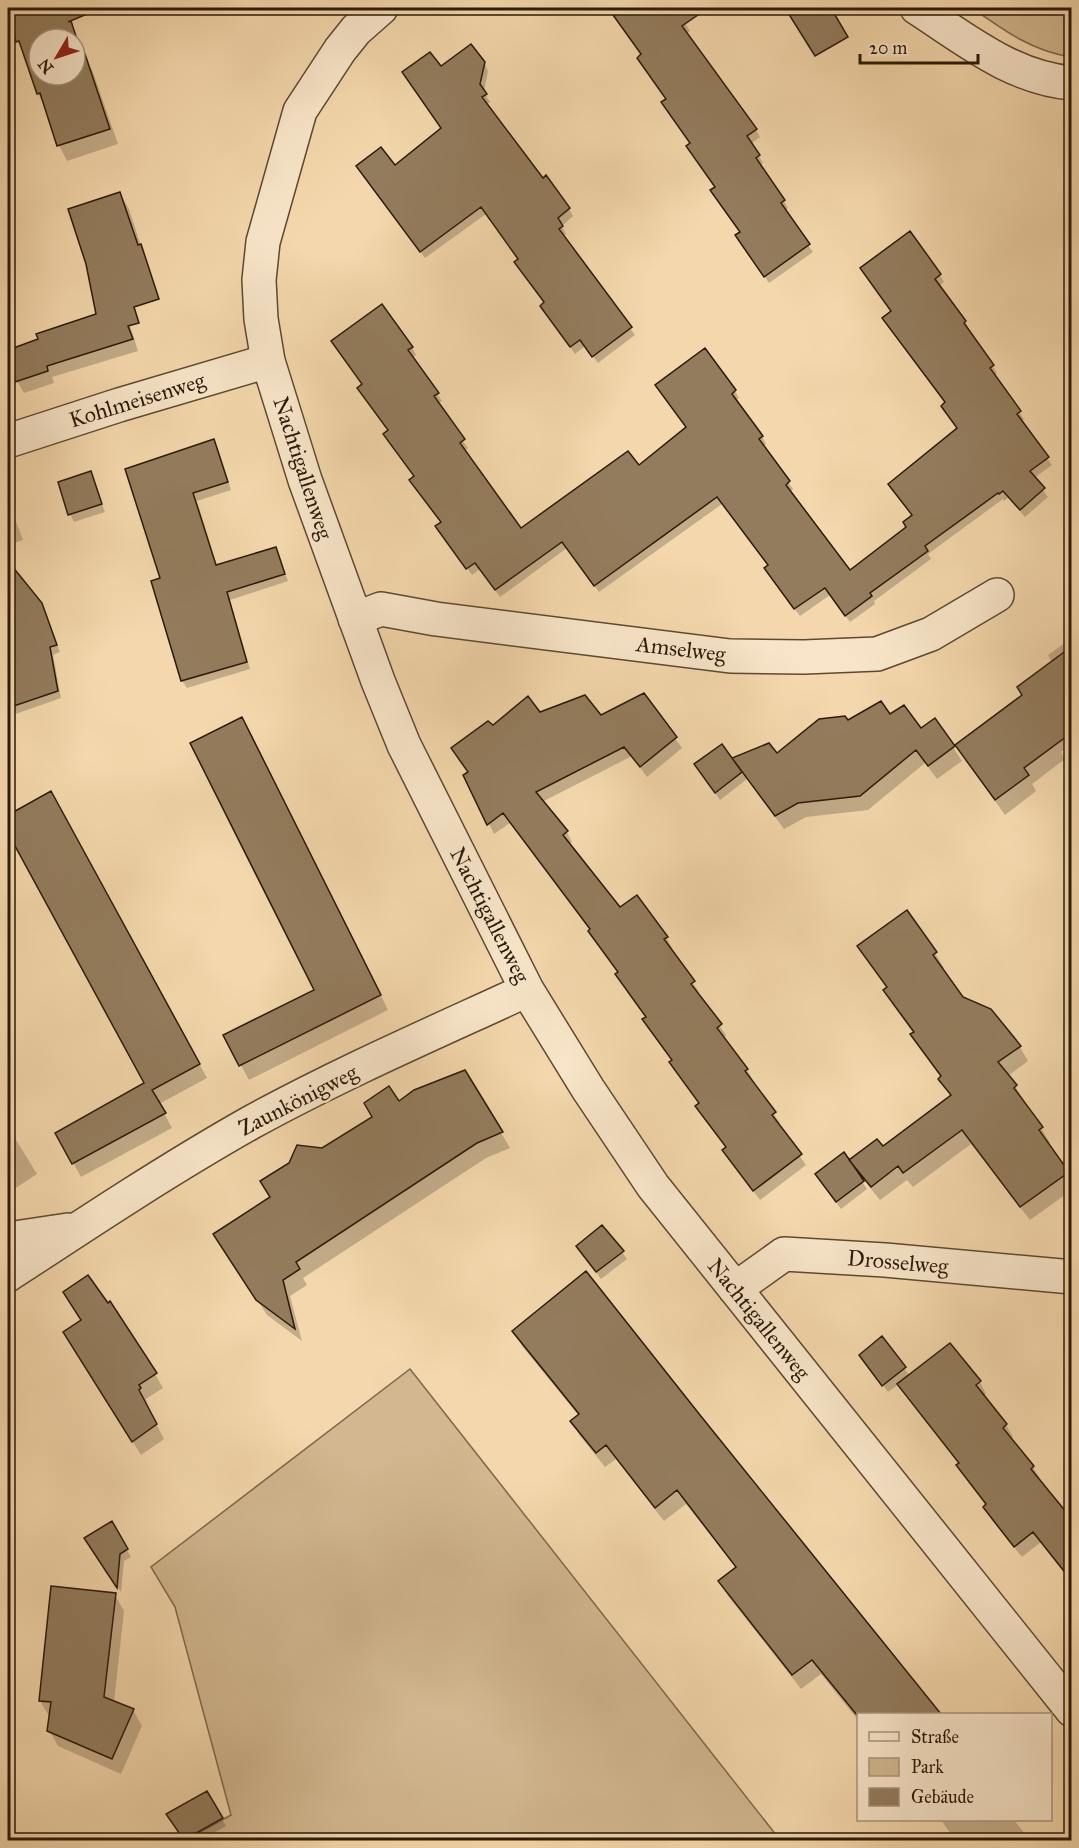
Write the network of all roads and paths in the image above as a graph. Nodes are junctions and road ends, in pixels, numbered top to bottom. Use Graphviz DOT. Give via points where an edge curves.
graph roads {
  1 [pos="381,8"];
  2 [pos="917,8"];
  3 [pos="1071,83"];
  4 [pos="268,361"];
  5 [pos="8,441"];
  6 [pos="996,595"];
  7 [pos="355,619"];
  8 [pos="527,990"];
  9 [pos="79,1229"];
  10 [pos="8,1239"];
  11 [pos="8,1275"];
  12 [pos="1071,1277"];
  13 [pos="735,1289"];
  14 [pos="1071,1710"];
  1 -- 4 [label="street, Nachtigallenweg" via="340,50 300,111 263,242 259,280"];
  2 -- 3 [label="street" via="998,61 1049,81"];
  4 -- 5 [label="street, Kohlmeisenweg"];
  4 -- 7 [label="street, Nachtigallenweg"];
  6 -- 7 [label="street, Amselweg" via="939,630 901,646 877,654 815,657 729,656 381,609"];
  7 -- 8 [label="street, Nachtigallenweg" via="404,745"];
  8 -- 9 [label="street, Zaunkönigweg" via="249,1124"];
  8 -- 13 [label="street, Nachtigallenweg" via="653,1186"];
  9 -- 10 [label="street, Zaunkönigweg"];
  9 -- 11 [label="street, Zaunkönigweg"];
  12 -- 13 [label="street, Drosselweg" via="784,1254"];
  13 -- 14 [label="street, Nachtigallenweg"];
}
